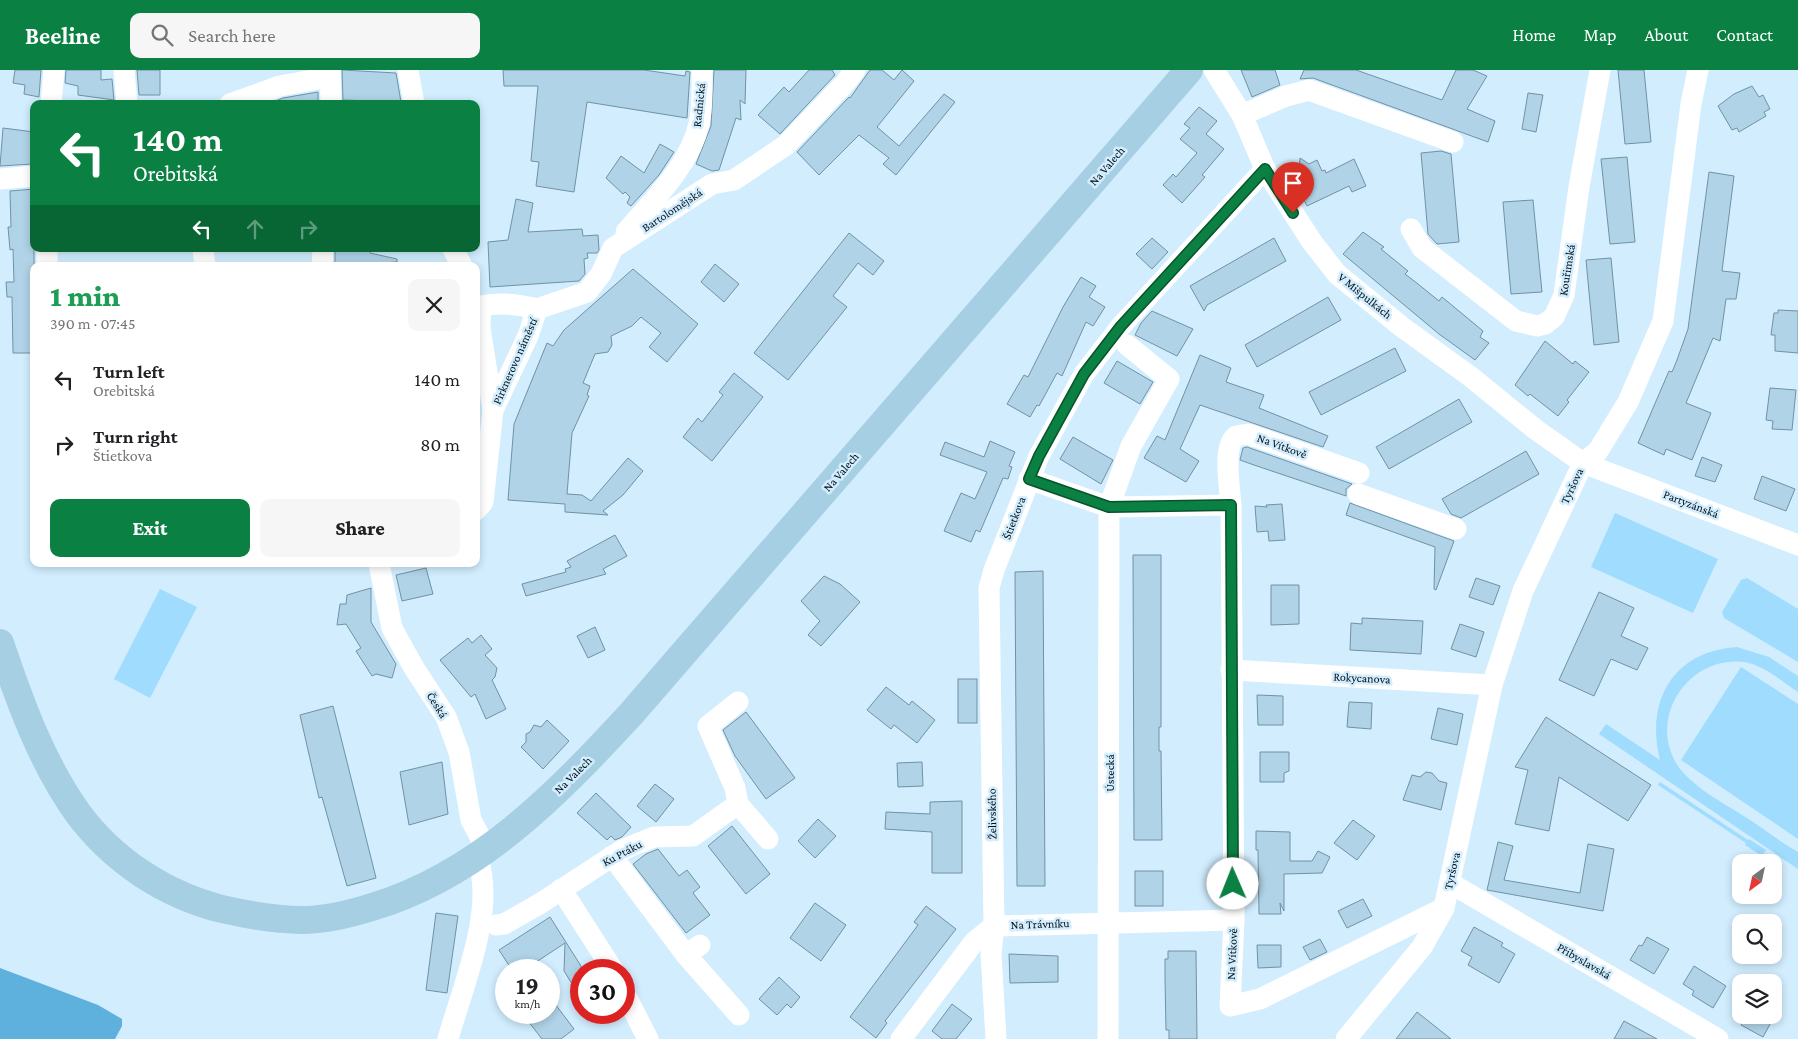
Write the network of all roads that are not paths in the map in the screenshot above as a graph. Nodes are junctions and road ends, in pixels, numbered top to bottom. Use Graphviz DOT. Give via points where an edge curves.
graph roads {
  1 [pos="54,70"];
  2 [pos="124,70"];
  3 [pos="408,70"];
  4 [pos="702,70"];
  5 [pos="1189,70"];
  6 [pos="1214,70"];
  7 [pos="1600,70"];
  8 [pos="1698,70"];
  9 [pos="330,73"];
  10 [pos="846,74"];
  11 [pos="51,100"];
  12 [pos="127,100"];
  13 [pos="241,100"];
  14 [pos="331,100"];
  15 [pos="413,100"];
  16 [pos="1242,115"];
  17 [pos="1453,142"];
  18 [pos="681,166"];
  19 [pos="1265,169"];
  20 [pos="30,176"];
  21 [pos="0,179"];
  22 [pos="712,184"];
  23 [pos="1412,229"];
  24 [pos="613,248"];
  25 [pos="480,301"];
  26 [pos="537,310"];
  27 [pos="480,339"];
  28 [pos="1128,345"];
  29 [pos="493,410"];
  30 [pos="1583,463"];
  31 [pos="1029,479"];
  32 [pos="480,505"];
  33 [pos="1231,505"];
  34 [pos="1109,507"];
  35 [pos="1456,529"];
  36 [pos="1798,545"];
  37 [pos="380,567"];
  38 [pos="989,588"];
  39 [pos="0,643"];
  40 [pos="1231,670"];
  41 [pos="1492,686"];
  42 [pos="738,702"];
  43 [pos="738,804"];
  44 [pos="768,840"];
  45 [pos="482,853"];
  46 [pos="612,856"];
  47 [pos="1450,883"];
  48 [pos="561,889"];
  49 [pos="1444,908"];
  50 [pos="1234,920"];
  51 [pos="1108,922"];
  52 [pos="496,925"];
  53 [pos="994,926"];
  54 [pos="606,959"];
  55 [pos="635,1014"];
  56 [pos="739,1015"];
  57 [pos="448,1039"];
  58 [pos="648,1039"];
  59 [pos="901,1039"];
  60 [pos="996,1039"];
  61 [pos="1108,1039"];
  62 [pos="1346,1039"];
  63 [pos="1718,1039"];
  1 -- 11 [label="street"];
  2 -- 12 [label="street"];
  3 -- 15 [label="street"];
  4 -- 18 [label="street, Radnická" via="699,124"];
  5 -- 45 [label="main road, Na Valech" via="631,714 553,795"];
  6 -- 16 [label="street, V Mišpulkách"];
  7 -- 23 [label="street, Kouřimská" via="1564,295 1560,308 1545,324 1524,325 1505,314 1422,248"];
  8 -- 30 [label="street, Tyršova" via="1663,321 1628,402 1598,451"];
  9 -- 13 [label="street"];
  9 -- 14 [label="street"];
  10 -- 22 [label="street, Bartolomějská" via="786,145 734,180"];
  16 -- 17 [label="street" via="1309,90"];
  16 -- 19 [label="street, V Mišpulkách"];
  18 -- 22 [label="street"];
  18 -- 24 [label="street, Radnická"];
  19 -- 30 [label="street, V Mišpulkách" via="1312,242 1337,274"];
  19 -- 31 [label="street, Štietkova" via="1121,326 1084,374"];
  20 -- 21 [label="street"];
  22 -- 24 [label="street, Bartolomějská"];
  24 -- 26 [label="street" via="601,274 587,292"];
  25 -- 26 [label="street, Pirknerovo náměstí" via="520,304"];
  26 -- 29 [label="street, Pirknerovo náměstí"];
  27 -- 29 [label="street, Pirknerovo náměstí"];
  28 -- 34 [label="street, Ústecká" via="1169,379 1131,446"];
  29 -- 32 [label="street, Pirknerovo náměstí" via="483,502"];
  30 -- 36 [label="street, Partyzánská"];
  30 -- 41 [label="street, Tyršova" via="1523,591"];
  31 -- 34 [label="street"];
  31 -- 38 [label="street, Štietkova"];
  33 -- 34 [label="street"];
  33 -- 35 [label="street, Na Vítkově" via="1228,455 1232,439 1241,434"];
  33 -- 40 [label="street, Na Vítkově"];
  34 -- 51 [label="street, Ústecká"];
  37 -- 45 [label="street, Česká" via="392,628 446,718 460,752 470,820"];
  38 -- 53 [label="street, Želivského"];
  39 -- 45 [label="main road, Na Valech" via="21,704 48,765 78,813 93,832 131,866 180,895 209,906 273,918 325,918 350,914 414,893"];
  40 -- 41 [label="street, Rokycanova"];
  40 -- 50 [label="street, Na Vítkově"];
  41 -- 47 [label="street, Tyršova"];
  42 -- 43 [label="street" via="708,726 735,788"];
  43 -- 44 [label="street"];
  43 -- 46 [label="street, Ku Ptáku" via="693,836 654,837"];
  45 -- 57 [label="street, Česká" via="480,923"];
  46 -- 48 [label="street, Ku Ptáku"];
  46 -- 56 [label="street" via="693,950"];
  47 -- 49 [label="street, Tyršova"];
  47 -- 63 [label="street, Přibyslavská"];
  48 -- 52 [label="street, Ku Ptáku" via="512,920"];
  48 -- 54 [label="street"];
  49 -- 50 [label="street, Na Vítkově" via="1260,999 1230,1006"];
  49 -- 62 [label="street, Tyršova" via="1422,946"];
  50 -- 51 [label="street, Na Trávníku"];
  51 -- 53 [label="street, Na Trávníku"];
  51 -- 61 [label="street, Ústecká"];
  53 -- 59 [label="street, Na Trávníku" via="974,942"];
  53 -- 60 [label="street, Želivského" via="991,954"];
  55 -- 58 [label="street"];
}
